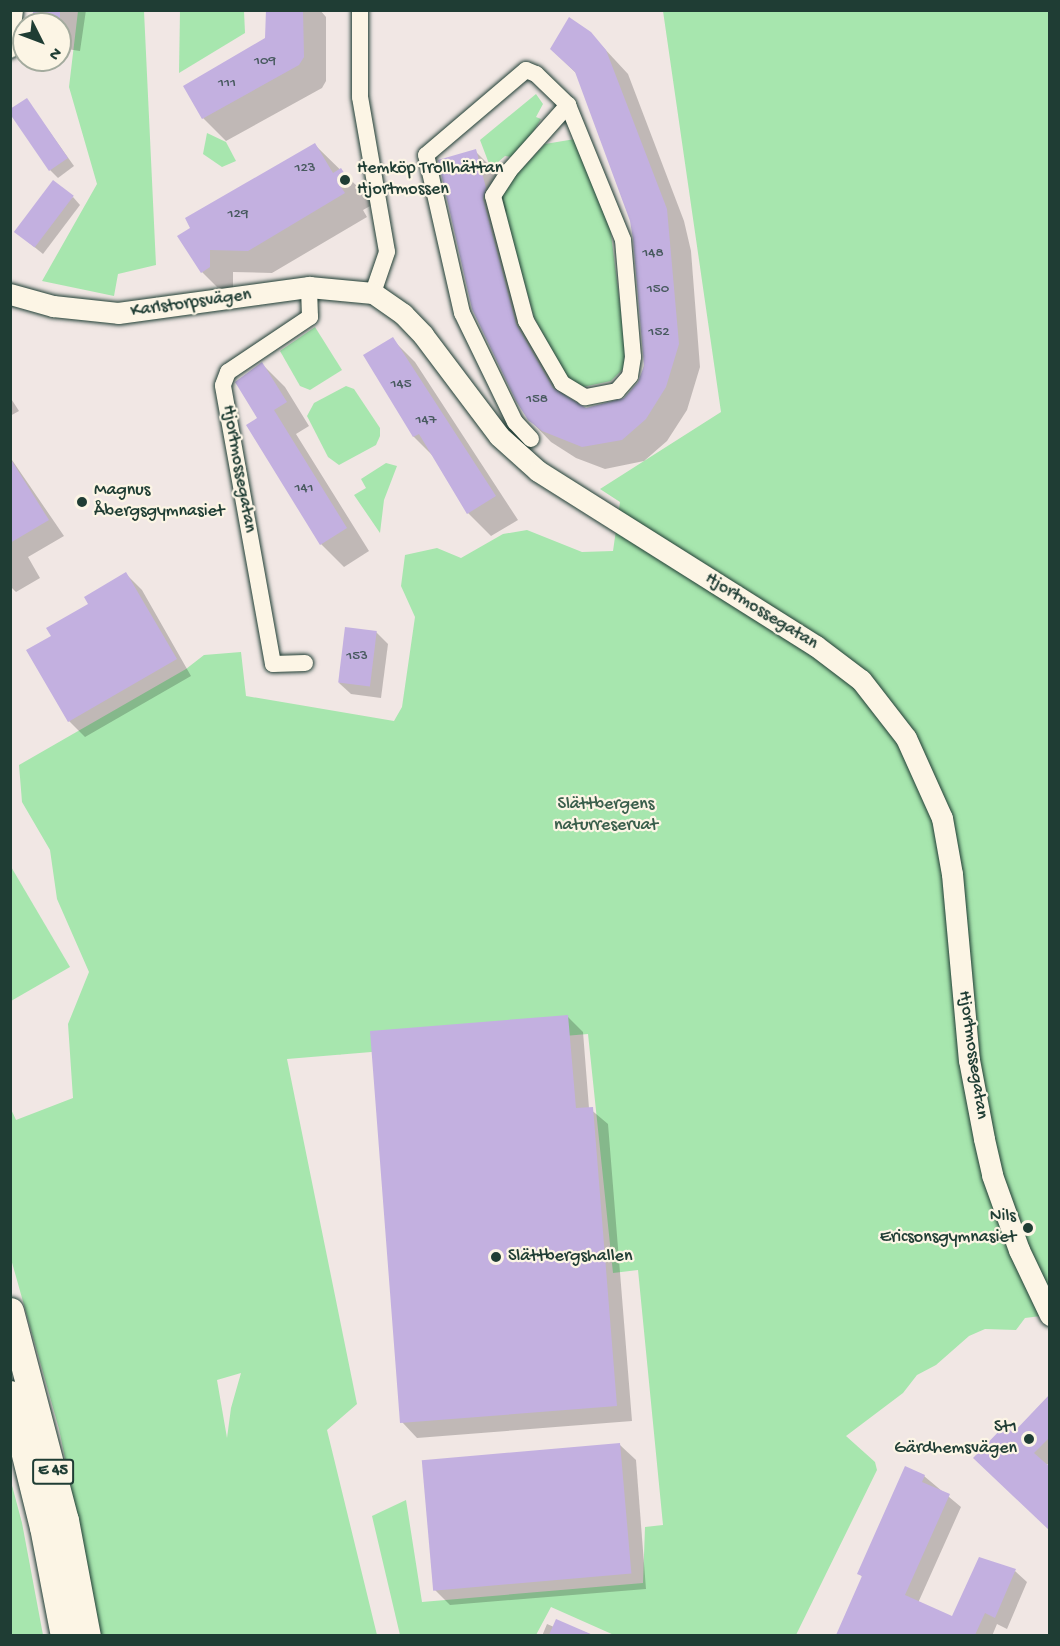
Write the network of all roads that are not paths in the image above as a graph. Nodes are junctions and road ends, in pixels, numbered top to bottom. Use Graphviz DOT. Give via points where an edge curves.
graph roads {
  1 [pos="15,10"];
  2 [pos="360,10"];
  3 [pos="10,50"];
  4 [pos="567,105"];
  5 [pos="309,287"];
  6 [pos="373,293"];
  7 [pos="10,294"];
  8 [pos="531,439"];
  9 [pos="305,663"];
  10 [pos="10,1311"];
  11 [pos="1050,1315"];
  12 [pos="10,1394"];
  13 [pos="64,1635"];
  14 [pos="87,1635"];
  1 -- 3 [label="street"];
  2 -- 6 [label="street" via="360,97 387,252"];
  4 -- 4 [label="street" via="622,240 633,357 630,376 617,391 600,396 585,397 562,383 526,321 493,196 509,171"];
  4 -- 8 [label="street" via="536,74 526,70 437,141 426,155 462,313 516,422"];
  5 -- 6 [label="street, Karlstorpsvägen"];
  5 -- 7 [label="street, Karlstorpsvägen" via="118,313 53,306"];
  5 -- 9 [label="street, Hjortmossegatan" via="310,317 228,372 223,385 273,664"];
  6 -- 11 [label="street, Hjortmossegatan" via="403,314 423,335 479,412 538,471 836,660 874,695 906,738 942,818 952,874 969,1060 992,1175 1025,1265"];
  10 -- 14 [label="highway, E 45" via="65,1520"];
  12 -- 13 [label="highway, E 45" via="44,1527"];
}
